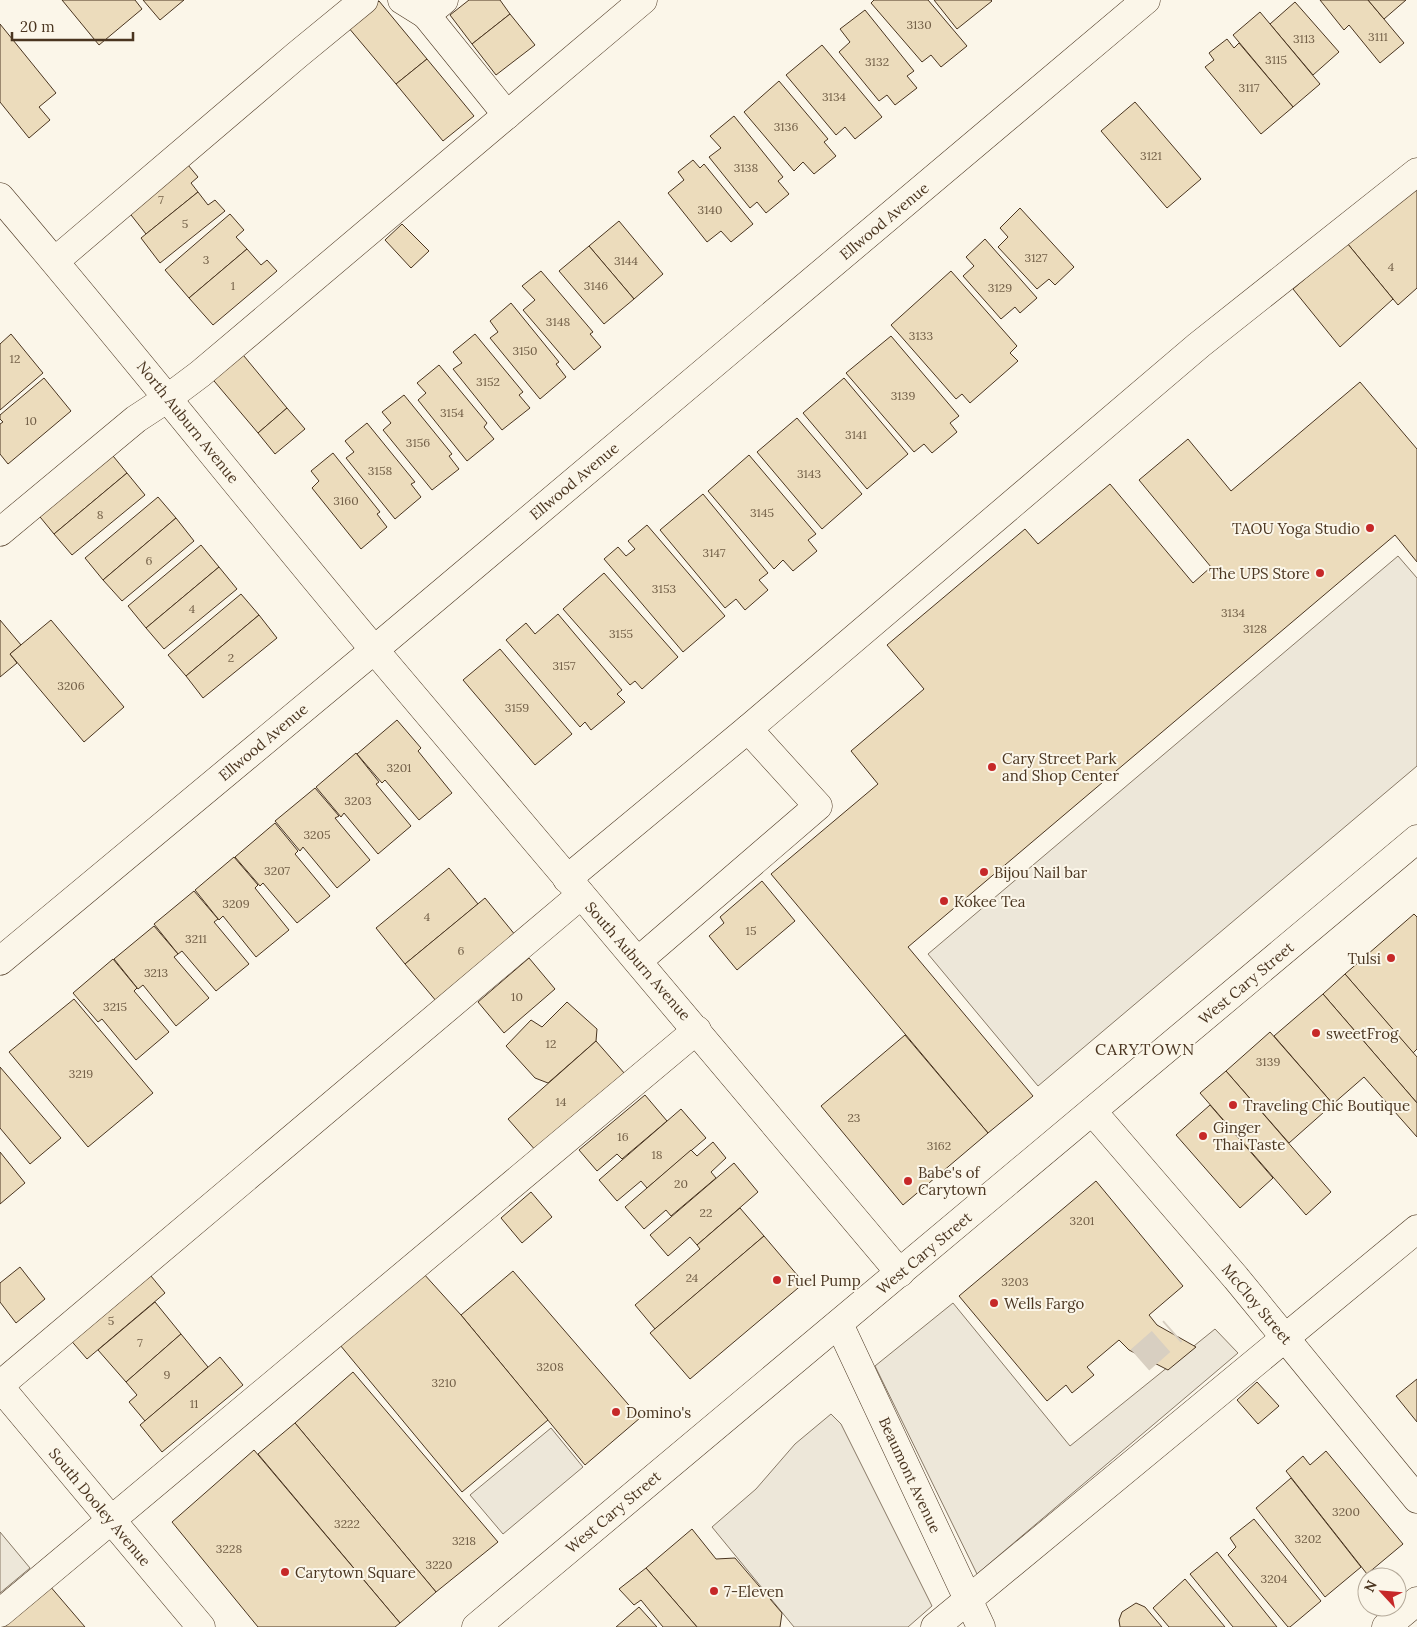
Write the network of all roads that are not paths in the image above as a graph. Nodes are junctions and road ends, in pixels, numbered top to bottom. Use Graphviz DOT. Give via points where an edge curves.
graph roads {
  1 [pos="364,0"];
  2 [pos="402,0"];
  3 [pos="643,0"];
  4 [pos="1146,0"];
  5 [pos="435,7"];
  6 [pos="507,115"];
  7 [pos="1417,172"];
  8 [pos="0,196"];
  9 [pos="56,261"];
  10 [pos="168,398"];
  11 [pos="0,532"];
  12 [pos="374,650"];
  13 [pos="748,729"];
  14 [pos="1417,839"];
  15 [pos="574,887"];
  16 [pos="0,961"];
  17 [pos="638,961"];
  18 [pos="697,1030"];
  19 [pos="1092,1112"];
  20 [pos="1417,1228"];
  21 [pos="900,1273"];
  22 [pos="839,1324"];
  23 [pos="1285,1338"];
  24 [pos="0,1386"];
  25 [pos="1417,1499"];
  26 [pos="111,1520"];
  27 [pos="969,1599"];
  28 [pos="1417,1601"];
  29 [pos="0,1613"];
  30 [pos="201,1627"];
  31 [pos="476,1627"];
  32 [pos="935,1627"];
  33 [pos="981,1627"];
  34 [pos="1386,1627"];
  1 -- 9 [label="main road"];
  2 -- 5 [label="main road"];
  3 -- 6 [label="main road"];
  4 -- 12 [label="main road, Ellwood Avenue"];
  5 -- 6 [label="main road"];
  6 -- 10 [label="main road"];
  7 -- 13 [label="main road" via="1199,345"];
  8 -- 9 [label="main road, North Auburn Avenue"];
  9 -- 10 [label="main road, North Auburn Avenue"];
  10 -- 11 [label="main road" via="136,419"];
  10 -- 12 [label="main road, North Auburn Avenue"];
  12 -- 15 [label="main road, South Auburn Avenue"];
  12 -- 16 [label="main road, Ellwood Avenue"];
  13 -- 15 [label="main road"];
  13 -- 17 [label="main road" via="818,806"];
  14 -- 19 [label="main road, West Cary Street"];
  15 -- 17 [label="main road, South Auburn Avenue"];
  15 -- 24 [label="main road"];
  17 -- 18 [label="main road, South Auburn Avenue"];
  18 -- 21 [label="main road, South Auburn Avenue"];
  18 -- 26 [label="main road"];
  19 -- 21 [label="main road, West Cary Street"];
  19 -- 23 [label="main road, McCloy Street"];
  20 -- 23 [label="main road"];
  21 -- 22 [label="main road, West Cary Street"];
  22 -- 27 [label="main road, Beaumont Avenue"];
  22 -- 31 [label="main road, West Cary Street"];
  23 -- 25 [label="main road, McCloy Street"];
  23 -- 27 [label="main road"];
  24 -- 26 [label="main road, South Dooley Avenue"];
  26 -- 29 [label="main road"];
  26 -- 30 [label="main road, South Dooley Avenue"];
  27 -- 32 [label="main road"];
  27 -- 33 [label="main road, Beaumont Avenue"];
  28 -- 34 [label="main road"];
}
